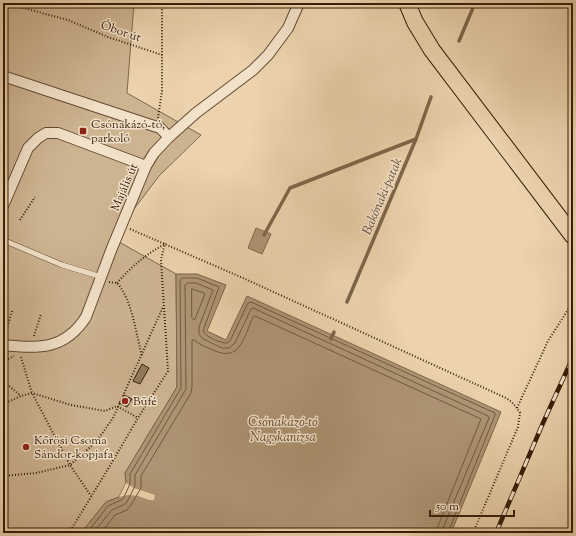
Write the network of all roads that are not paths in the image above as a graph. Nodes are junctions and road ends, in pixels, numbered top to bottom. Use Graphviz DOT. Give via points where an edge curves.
graph roads {
  1 [pos="299,3"];
  2 [pos="407,3"];
  3 [pos="3,76"];
  4 [pos="169,137"];
  5 [pos="146,166"];
  6 [pos="3,206"];
  7 [pos="573,236"];
  8 [pos="3,240"];
  9 [pos="102,277"];
  10 [pos="3,345"];
  1 -- 4 [label="street, Majális út" via="288,28 268,55 253,70 196,112"];
  2 -- 7 [label="main road" via="432,50"];
  3 -- 4 [label="street" via="160,128"];
  4 -- 5 [label="street, Majális út"];
  5 -- 6 [label="street" via="58,133 46,134 28,148"];
  5 -- 9 [label="street, Majális út"];
  8 -- 9 [label="lane" via="62,265"];
  9 -- 10 [label="street, Majális út" via="86,318 75,332 62,341 30,348"];
}
